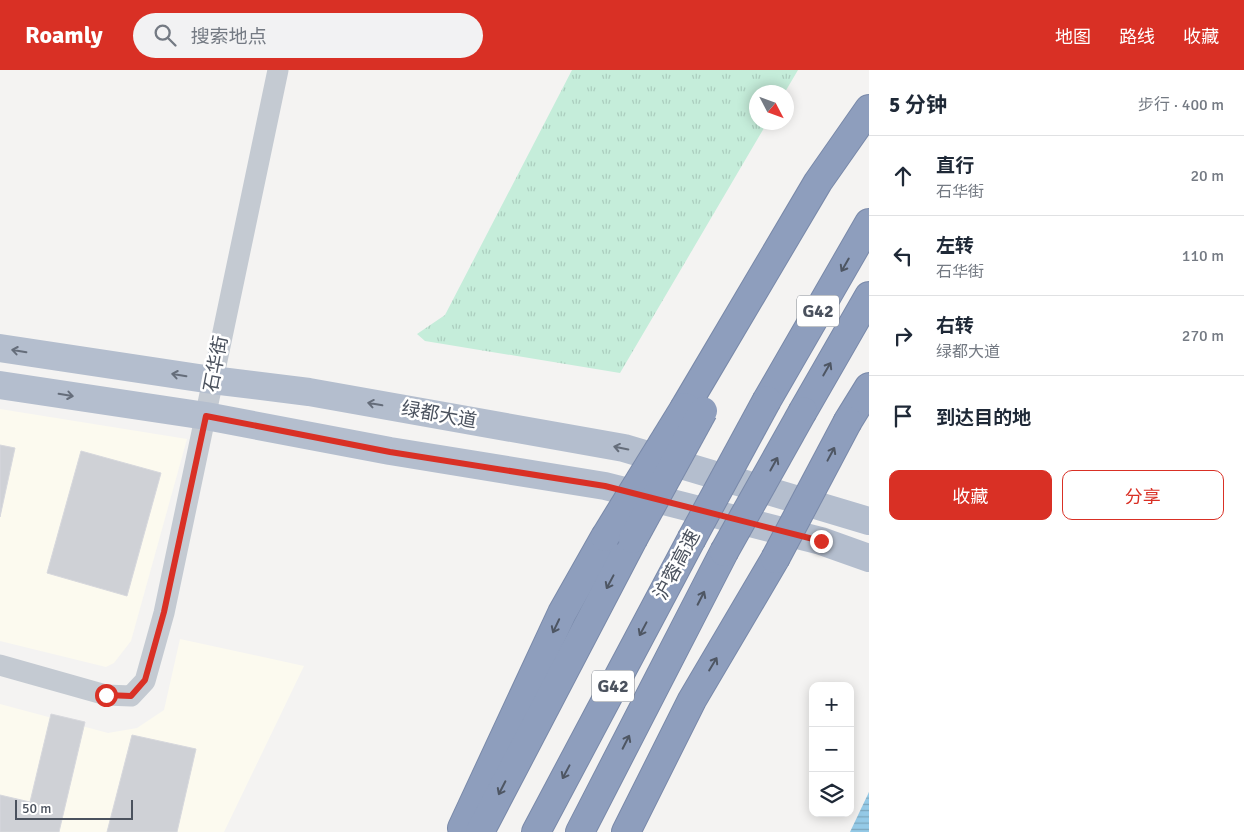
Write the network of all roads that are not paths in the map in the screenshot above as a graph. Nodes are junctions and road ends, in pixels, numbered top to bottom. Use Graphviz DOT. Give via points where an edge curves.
graph roads {
  1 [pos="278,70"];
  2 [pos="869,111"];
  3 [pos="869,223"];
  4 [pos="869,296"];
  5 [pos="0,348"];
  6 [pos="212,380"];
  7 [pos="0,385"];
  8 [pos="869,387"];
  9 [pos="694,409"];
  10 [pos="206,416"];
  11 [pos="869,521"];
  12 [pos="869,558"];
  13 [pos="0,665"];
  14 [pos="692,700"];
  15 [pos="465,831"];
  16 [pos="536,832"];
  17 [pos="580,832"];
  18 [pos="618,832"];
  19 [pos="626,832"];
  1 -- 6 [label="street, 石华街"];
  2 -- 9 [label="highway"];
  3 -- 16 [label="highway, 沪蓉高速 / G42, one-way, bridge" via="767,400"];
  17 -- 4 [label="highway, 沪蓉高速 / G42, one-way, bridge" via="724,552"];
  6 -- 5 [label="main road, 绿都大道, one-way"];
  6 -- 10 [label="street, 石华街"];
  11 -- 6 [label="main road, 绿都大道, one-way" via="624,448 309,392"];
  7 -- 10 [label="main road, one-way"];
  14 -- 8 [label="highway, one-way, bridge" via="775,559"];
  9 -- 15 [label="highway, one-way, bridge" via="633,539"];
  9 -- 15 [label="highway, one-way, bridge" via="605,537 562,613"];
  10 -- 12 [label="main road" via="390,452 605,486 821,541"];
  10 -- 13 [label="street, 石华街" via="164,612 145,680 131,696 106,695"];
  14 -- 18 [label="highway"];
  14 -- 19 [label="highway"];
}
